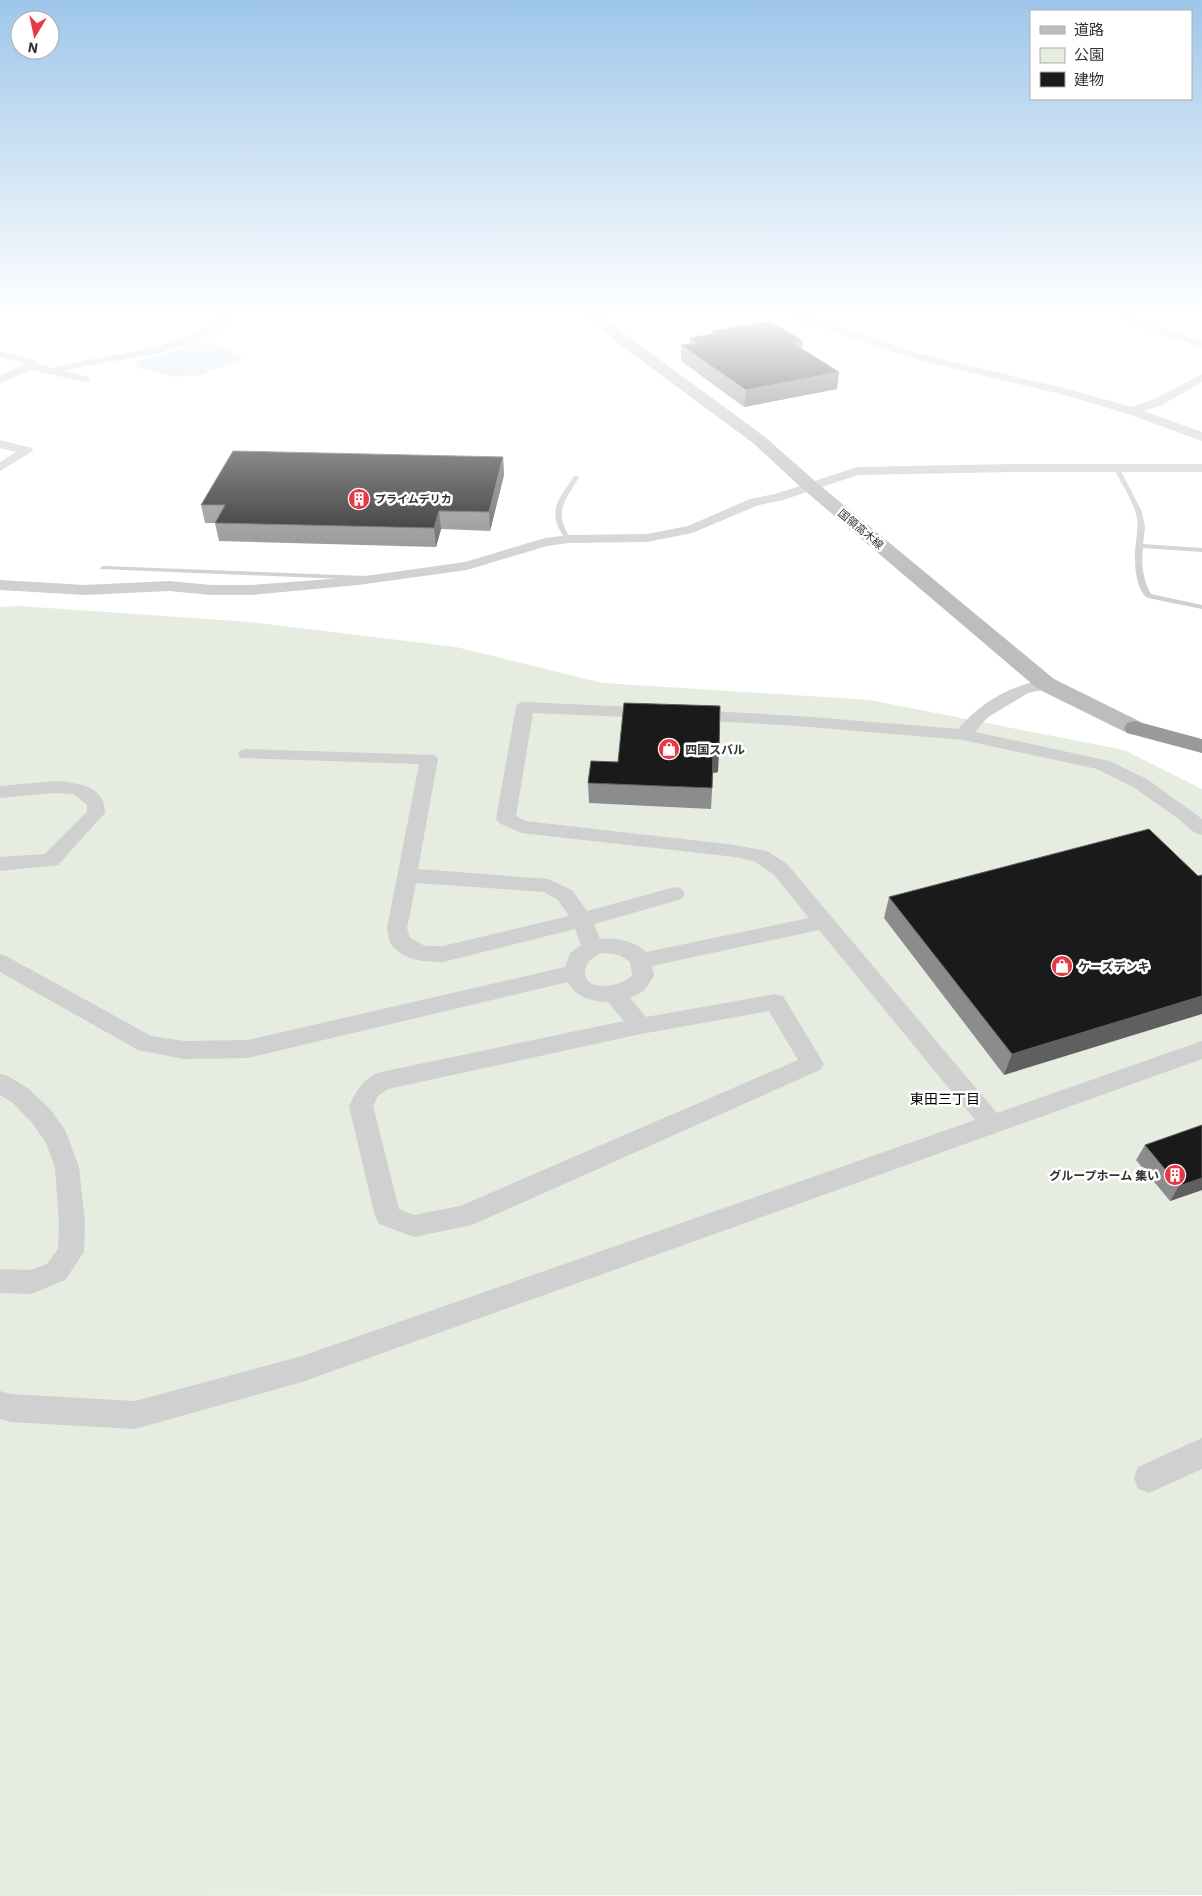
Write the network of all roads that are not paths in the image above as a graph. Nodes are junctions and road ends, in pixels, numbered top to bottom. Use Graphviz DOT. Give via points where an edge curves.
graph roads {
  1 [pos="712,405"];
  2 [pos="1113,405"];
  3 [pos="1148,405"];
  4 [pos="1132,411"];
  5 [pos="1202,437"];
  6 [pos="0,444"];
  7 [pos="0,467"];
  8 [pos="1202,468"];
  9 [pos="1117,469"];
  10 [pos="576,477"];
  11 [pos="810,486"];
  12 [pos="568,539"];
  13 [pos="1140,546"];
  14 [pos="1202,550"];
  15 [pos="103,568"];
  16 [pos="384,578"];
  17 [pos="0,584"];
  18 [pos="1202,606"];
  19 [pos="1046,684"];
  20 [pos="1135,728"];
  21 [pos="963,735"];
  22 [pos="1202,746"];
  23 [pos="248,754"];
  24 [pos="0,792"];
  25 [pos="1202,829"];
  26 [pos="0,864"];
  27 [pos="407,876"];
  28 [pos="675,894"];
  29 [pos="582,920"];
  30 [pos="824,922"];
  31 [pos="593,948"];
  32 [pos="640,961"];
  33 [pos="0,962"];
  34 [pos="574,973"];
  35 [pos="615,995"];
  36 [pos="641,1026"];
  37 [pos="1202,1050"];
  38 [pos="0,1083"];
  39 [pos="992,1124"];
  40 [pos="0,1281"];
  41 [pos="0,1405"];
  42 [pos="1202,1454"];
  43 [pos="1149,1478"];
  1 -- 11 [label="main road, 国領高木線" via="759,440"];
  2 -- 4 [label="street"];
  3 -- 4 [label="street"];
  4 -- 5 [label="street"];
  6 -- 7 [label="street" via="27,451"];
  8 -- 9 [label="street"];
  9 -- 11 [label="street" via="857,472"];
  9 -- 13 [label="lane" via="1139,512 1142,527"];
  10 -- 12 [label="lane" via="556,514 559,528"];
  11 -- 12 [label="street" via="755,502 692,529 647,538"];
  11 -- 19 [label="main road, 国領高木線"];
  12 -- 16 [label="street" via="545,542 467,566"];
  13 -- 14 [label="lane"];
  13 -- 18 [label="lane" via="1138,560 1142,584 1148,596"];
  15 -- 16 [label="lane"];
  16 -- 17 [label="street" via="252,590 169,586 84,590"];
  19 -- 20 [label="main road, 国領高木線"];
  19 -- 21 [label="street" via="1023,689 981,714"];
  20 -- 22 [label="highway"];
  21 -- 25 [label="street" via="1103,765 1140,783"];
  21 -- 30 [label="street" via="799,721 525,706 506,819 522,827 760,856 780,869"];
  23 -- 27 [label="street" via="429,759"];
  24 -- 26 [label="street" via="56,787 79,789 96,804 96,813 51,860"];
  27 -- 29 [label="street" via="548,886 565,895"];
  27 -- 29 [label="street" via="397,928 401,942 421,954 442,954"];
  28 -- 29 [label="street"];
  29 -- 31 [label="street"];
  30 -- 32 [label="street"];
  30 -- 39 [label="street"];
  31 -- 32 [label="street" via="626,949"];
  31 -- 34 [label="street" via="578,958"];
  32 -- 35 [label="street" via="643,969 636,985"];
  33 -- 34 [label="street" via="146,1044 184,1050 248,1049"];
  34 -- 35 [label="street" via="588,990"];
  35 -- 36 [label="street"];
  36 -- 36 [label="street" via="774,1002 812,1064 463,1217 414,1226 388,1216 361,1106 370,1089 381,1081"];
  37 -- 39 [label="street"];
  38 -- 40 [label="street" via="21,1096 56,1137 66,1167 72,1223 71,1252 56,1272 31,1282"];
  39 -- 41 [label="street" via="302,1369 135,1416"];
  42 -- 43 [label="street"];
}
